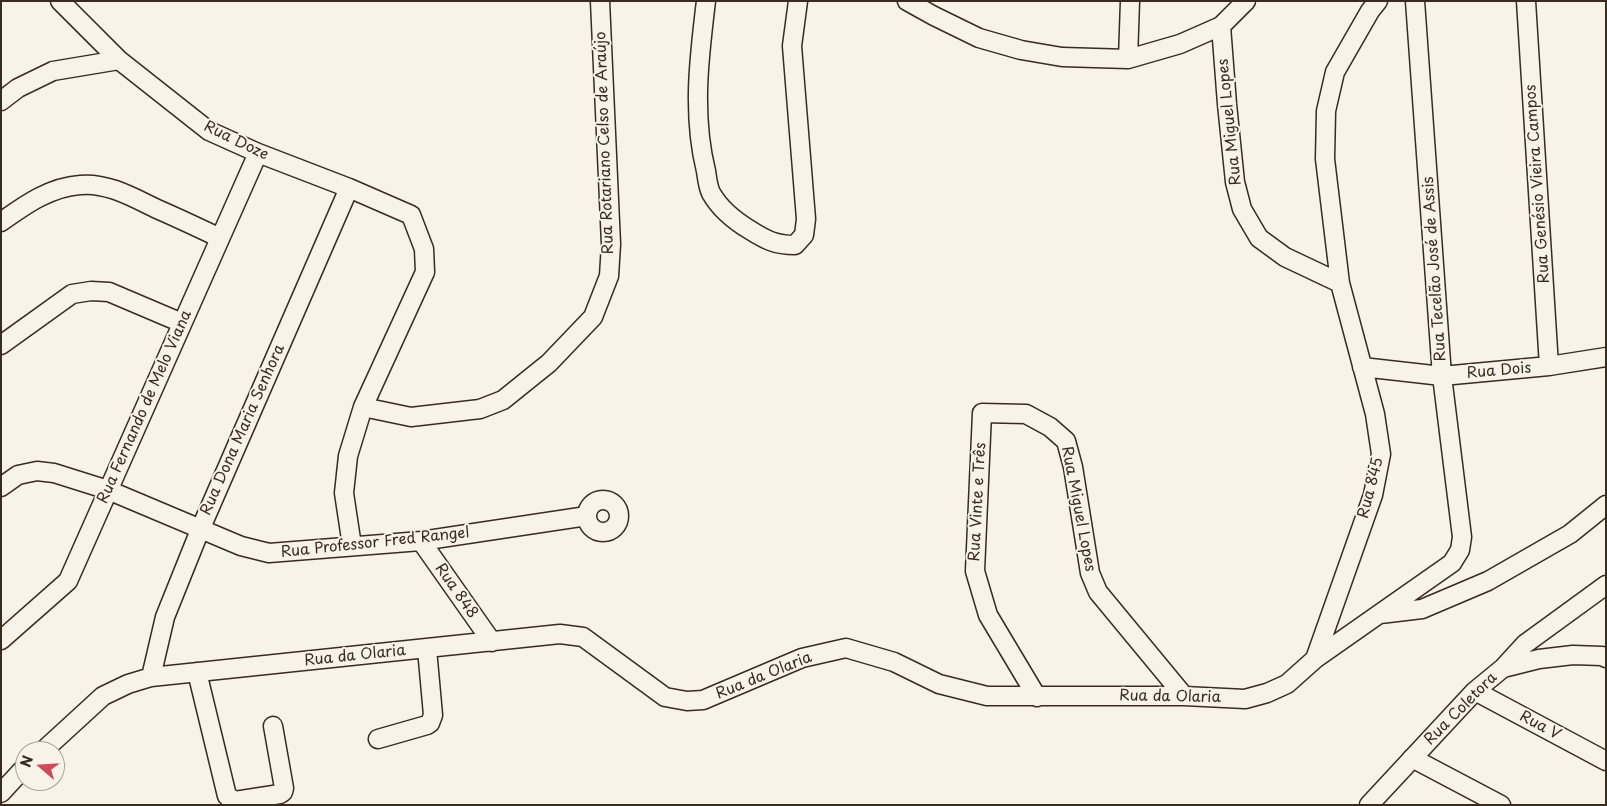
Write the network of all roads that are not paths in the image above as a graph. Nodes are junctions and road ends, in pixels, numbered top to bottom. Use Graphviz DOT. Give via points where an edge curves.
graph roads {
  1 [pos="60,1"];
  2 [pos="600,1"];
  3 [pos="706,1"];
  4 [pos="798,1"];
  5 [pos="907,1"];
  6 [pos="1130,1"];
  7 [pos="1246,1"];
  8 [pos="1378,1"];
  9 [pos="1415,1"];
  10 [pos="1526,1"];
  11 [pos="1221,26"];
  12 [pos="1128,59"];
  13 [pos="119,60"];
  14 [pos="1,101"];
  15 [pos="258,153"];
  16 [pos="349,188"];
  17 [pos="1,222"];
  18 [pos="220,238"];
  19 [pos="1340,284"];
  20 [pos="182,323"];
  21 [pos="1,345"];
  22 [pos="1606,357"];
  23 [pos="1549,366"];
  24 [pos="1362,367"];
  25 [pos="1442,376"];
  26 [pos="363,408"];
  27 [pos="982,413"];
  28 [pos="1,487"];
  29 [pos="108,490"];
  30 [pos="1606,505"];
  31 [pos="587,516"];
  32 [pos="200,530"];
  33 [pos="1462,537"];
  34 [pos="421,541"];
  35 [pos="352,546"];
  36 [pos="1606,585"];
  37 [pos="1378,615"];
  38 [pos="1,640"];
  39 [pos="492,642"];
  40 [pos="428,656"];
  41 [pos="1606,658"];
  42 [pos="1315,659"];
  43 [pos="1503,668"];
  44 [pos="197,672"];
  45 [pos="151,677"];
  46 [pos="1475,691"];
  47 [pos="1037,696"];
  48 [pos="1184,696"];
  49 [pos="273,726"];
  50 [pos="378,739"];
  51 [pos="54,741"];
  52 [pos="1412,758"];
  53 [pos="1606,761"];
  54 [pos="15,773"];
  55 [pos="15,778"];
  56 [pos="1,780"];
  57 [pos="1,794"];
  58 [pos="1369,805"];
  59 [pos="1501,805"];
  1 -- 13 [label="street, Rua Doze"];
  2 -- 26 [label="street, Rua Rotariano Celso de Araújo" via="611,244 609,276 593,317 549,363 503,400 480,410 411,417"];
  3 -- 4 [label="street" via="699,63 698,115 702,156 711,193 732,219 780,245 795,245 804,235 806,219 792,46"];
  5 -- 12 [label="street" via="979,38 1020,50 1062,57"];
  6 -- 12 [label="street"];
  7 -- 11 [label="street"];
  8 -- 19 [label="street, Rua 845" via="1335,72 1326,111 1325,159"];
  9 -- 25 [label="street, Rua Tecelão José de Assis"];
  10 -- 23 [label="street, Rua Genésio Vieira Campos"];
  11 -- 12 [label="street" via="1180,44"];
  11 -- 19 [label="street, Rua Miguel Lopes" via="1235,182 1242,209 1259,238 1285,257"];
  13 -- 14 [label="street" via="53,71 18,88"];
  13 -- 15 [label="street, Rua Doze" via="209,131"];
  15 -- 16 [label="street, Rua Doze"];
  15 -- 18 [label="street, Rua Fernando de Melo Viana"];
  16 -- 26 [label="street, Rua Doze" via="411,215 424,249 425,272"];
  16 -- 32 [label="street, Rua Dona Maria Senhora"];
  17 -- 18 [label="street" via="26,204 53,191 81,184 105,187"];
  18 -- 20 [label="street, Rua Fernando de Melo Viana"];
  19 -- 24 [label="street, Rua 845"];
  20 -- 21 [label="street" via="109,292 91,291 72,294"];
  20 -- 29 [label="street, Rua Fernando de Melo Viana"];
  22 -- 23 [label="street, Rua Dois"];
  23 -- 25 [label="street, Rua Dois"];
  24 -- 25 [label="street, Rua Dois"];
  24 -- 42 [label="street, Rua 845" via="1375,414 1381,454 1373,495"];
  25 -- 33 [label="street, Rua Tecelão José de Assis"];
  26 -- 35 [label="street" via="348,456 344,493"];
  27 -- 47 [label="street, Rua Vinte e Três" via="975,571 988,615"];
  27 -- 48 [label="street, Rua Miguel Lopes" via="1026,414 1066,440 1090,573 1098,592"];
  28 -- 29 [label="street, Rua Professor Fred Rangel" via="18,475 37,471"];
  29 -- 32 [label="street, Rua Professor Fred Rangel"];
  29 -- 38 [label="street, Rua Fernando de Melo Viana" via="68,581"];
  30 -- 37 [label="street" via="1570,534 1488,581 1422,609"];
  31 -- 34 [label="street, Rua Professor Fred Rangel"];
  32 -- 35 [label="street, Rua Professor Fred Rangel" via="269,553"];
  32 -- 45 [label="street, Rua Dona Maria Senhora" via="165,617"];
  33 -- 37 [label="street, Rua da Olaria" via="1460,550 1452,563"];
  34 -- 35 [label="street, Rua Professor Fred Rangel"];
  34 -- 39 [label="street, Rua 848"];
  36 -- 43 [label="street" via="1524,644"];
  37 -- 42 [label="street, Rua da Olaria"];
  39 -- 40 [label="street, Rua da Olaria"];
  39 -- 47 [label="street, Rua da Olaria" via="560,634 583,637 666,696 687,700 703,700 802,658 846,648 894,662 939,684 987,696"];
  40 -- 44 [label="street, Rua da Olaria"];
  40 -- 50 [label="street" via="433,715 430,723"];
  41 -- 43 [label="street, Rua Coletora" via="1573,655"];
  42 -- 48 [label="street, Rua da Olaria" via="1287,684 1267,693 1245,698"];
  43 -- 46 [label="street, Rua Coletora"];
  44 -- 45 [label="street, Rua da Olaria"];
  44 -- 49 [label="street" via="227,796 231,799 235,801 283,792"];
  45 -- 51 [label="street, Rua da Olaria" via="104,696"];
  46 -- 52 [label="street, Rua Coletora"];
  46 -- 53 [label="street, Rua V"];
  47 -- 48 [label="street, Rua da Olaria"];
  52 -- 58 [label="street, Rua Coletora"];
  52 -- 59 [label="street"];
  54 -- 56 [label="street"];
  55 -- 57 [label="street"];
}
